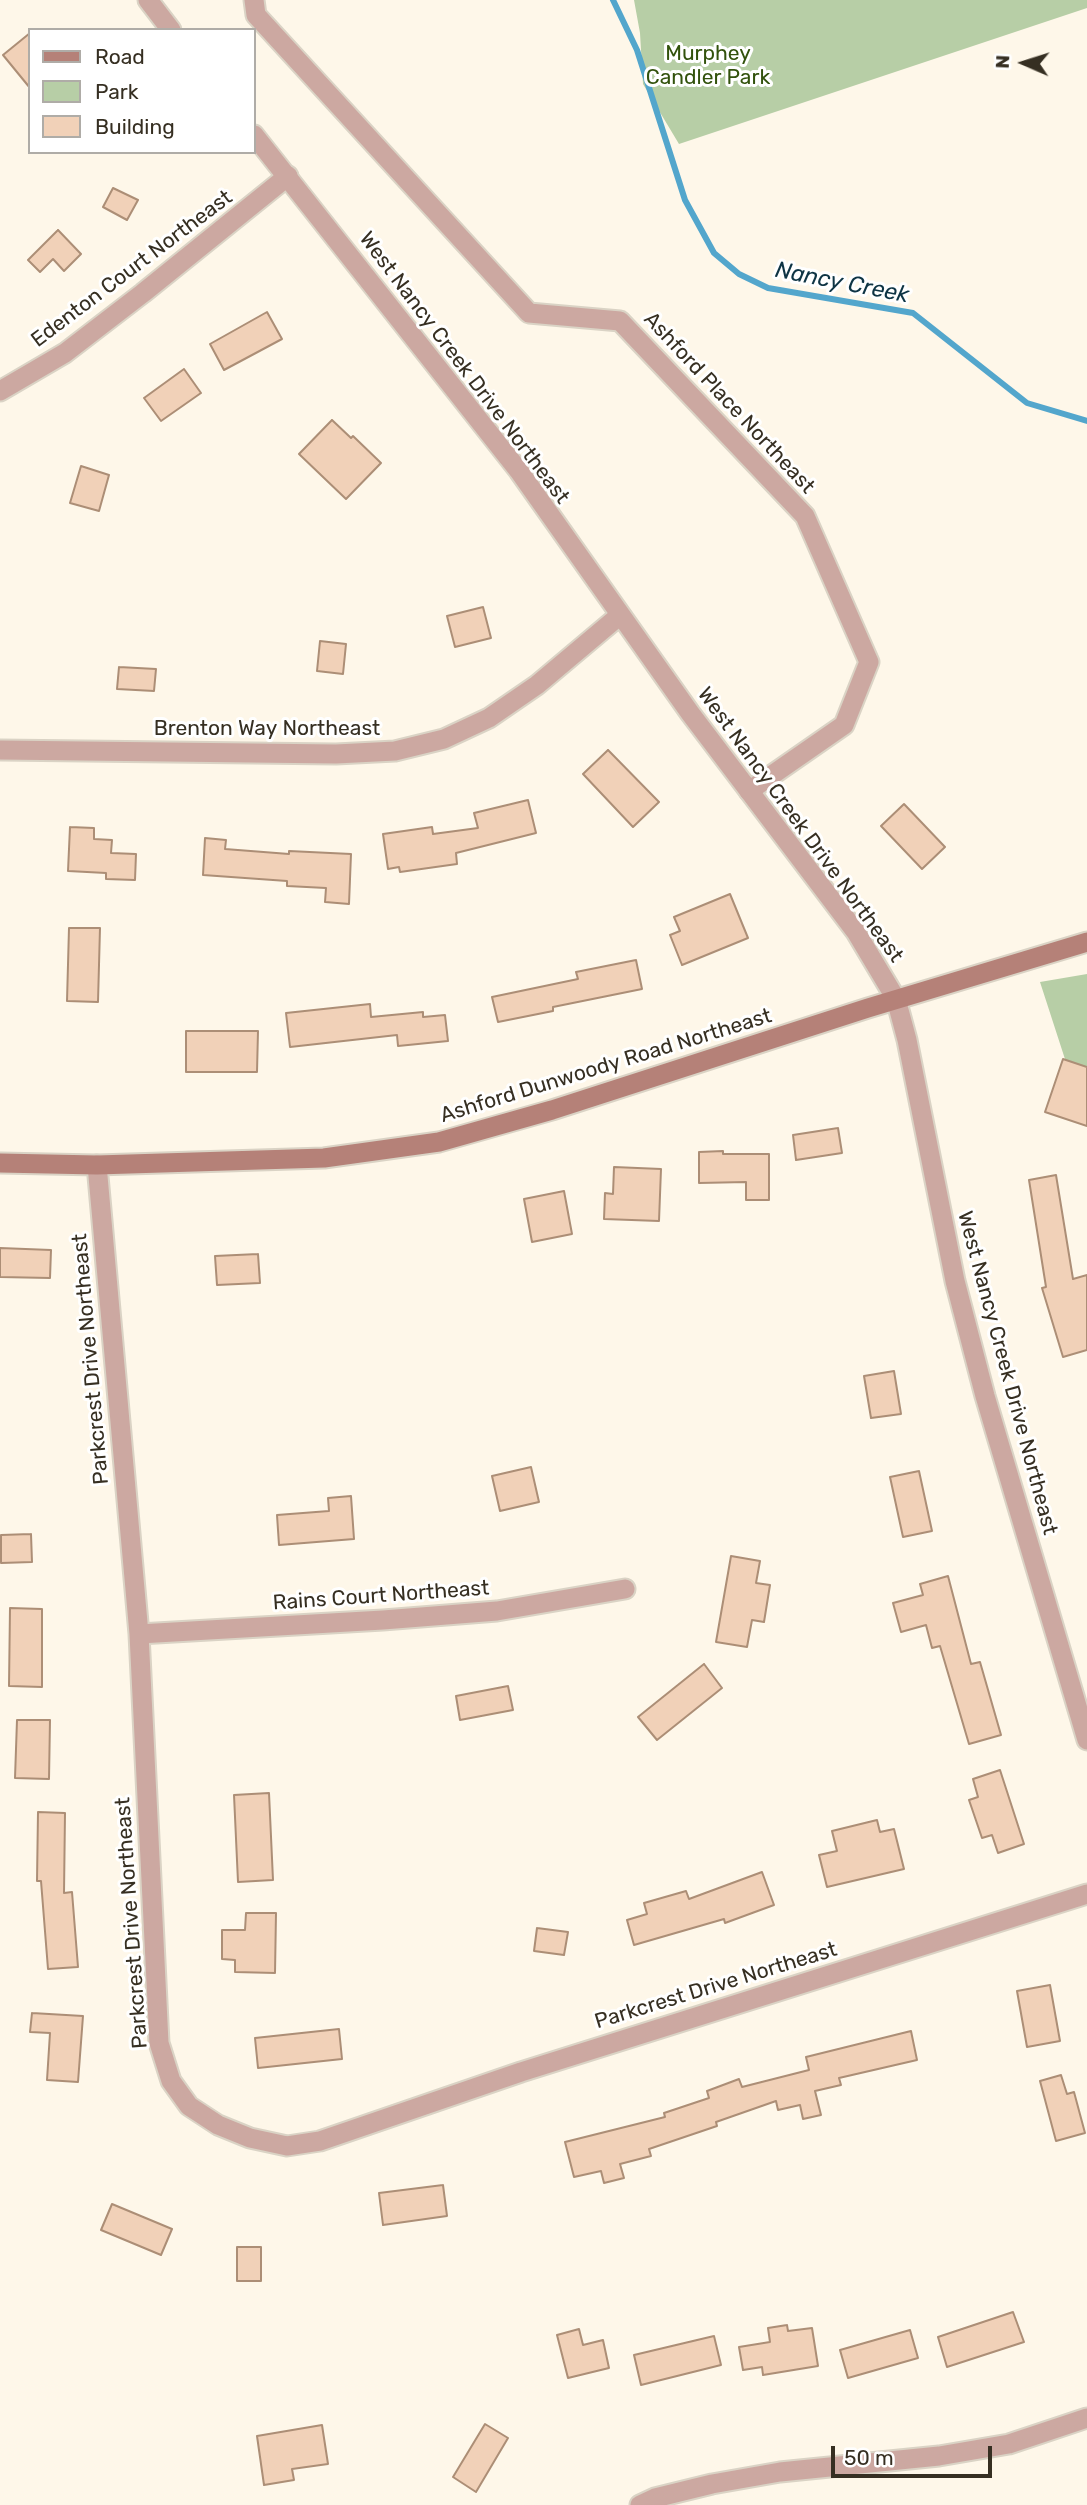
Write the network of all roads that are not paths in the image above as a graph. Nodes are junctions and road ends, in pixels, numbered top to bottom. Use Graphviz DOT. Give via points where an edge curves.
graph roads {
  1 [pos="148,0"];
  2 [pos="254,0"];
  3 [pos="169,28"];
  4 [pos="256,137"];
  5 [pos="288,176"];
  6 [pos="0,391"];
  7 [pos="620,616"];
  8 [pos="0,750"];
  9 [pos="749,791"];
  10 [pos="1087,942"];
  11 [pos="896,999"];
  12 [pos="0,1163"];
  13 [pos="97,1165"];
  14 [pos="625,1589"];
  15 [pos="139,1634"];
  16 [pos="1087,1740"];
  17 [pos="1087,1894"];
  18 [pos="1087,2418"];
  19 [pos="640,2505"];
  1 -- 3 [label="street"];
  2 -- 9 [label="street, Ashford Place Northeast" via="256,15 529,313 620,321 805,516 869,662 844,725"];
  4 -- 5 [label="street, West Nancy Creek Drive Northeast"];
  5 -- 6 [label="street, Edenton Court Northeast" via="65,353"];
  5 -- 7 [label="street, West Nancy Creek Drive Northeast" via="519,471"];
  7 -- 8 [label="street, Brenton Way Northeast" via="489,718 444,739 395,751"];
  7 -- 9 [label="street, West Nancy Creek Drive Northeast"];
  9 -- 11 [label="street, West Nancy Creek Drive Northeast" via="856,932"];
  10 -- 11 [label="main road, Ashford Dunwoody Road Northeast"];
  11 -- 13 [label="main road, Ashford Dunwoody Road Northeast" via="439,1142 324,1158"];
  11 -- 16 [label="street, West Nancy Creek Drive Northeast" via="955,1281"];
  12 -- 13 [label="main road, Ashford Dunwoody Road Northeast"];
  13 -- 15 [label="street, Parkcrest Drive Northeast"];
  14 -- 15 [label="street, Rains Court Northeast" via="497,1611"];
  15 -- 17 [label="street, Parkcrest Drive Northeast" via="159,2043 171,2081 189,2106 250,2138 287,2146 320,2141 521,2071"];
  18 -- 19 [label="street" via="1009,2444 780,2472 712,2484"];
}
